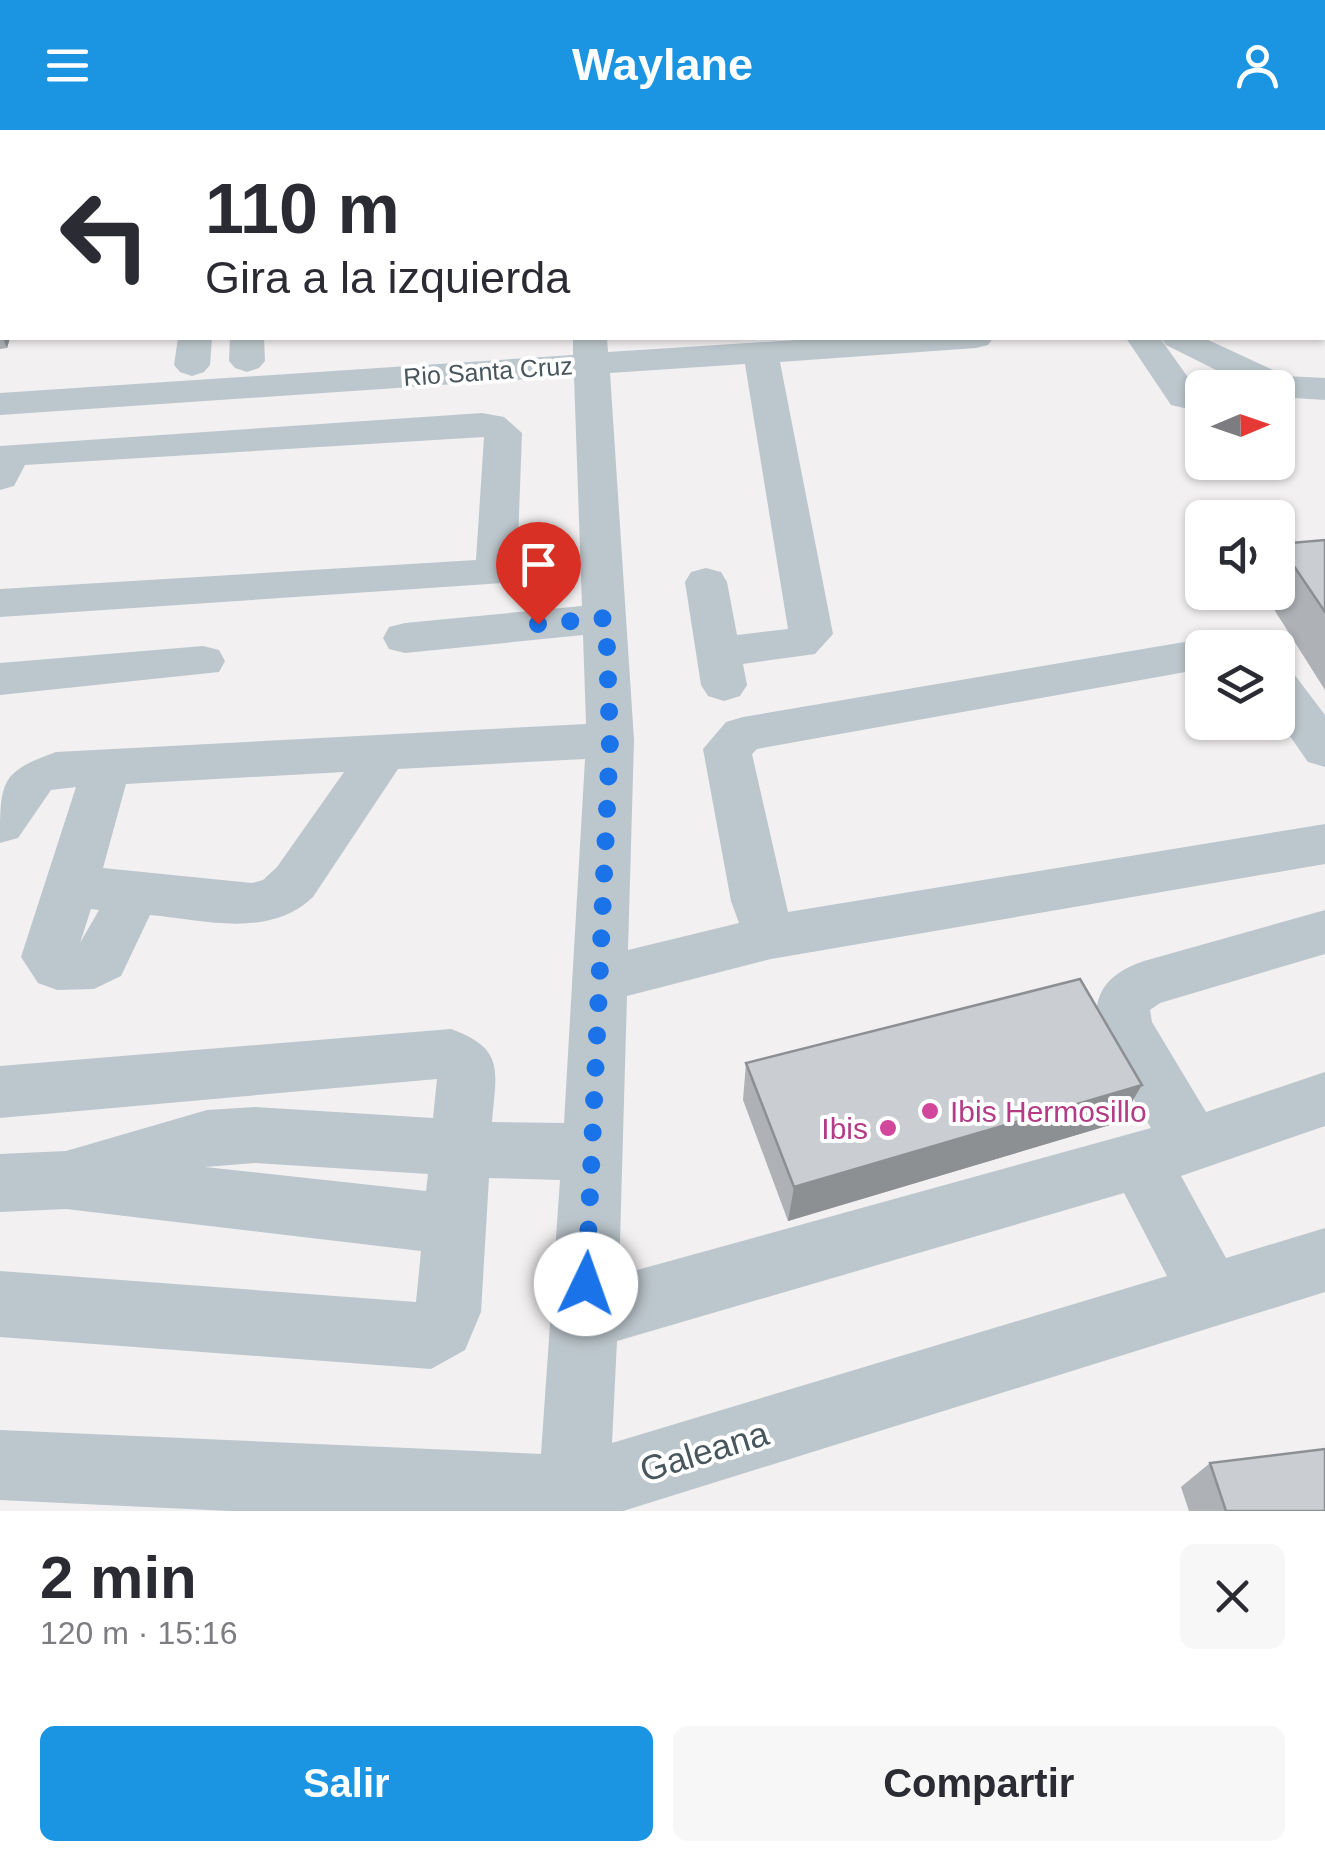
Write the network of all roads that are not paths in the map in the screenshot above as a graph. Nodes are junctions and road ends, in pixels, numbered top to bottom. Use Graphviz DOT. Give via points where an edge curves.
graph roads {
  1 [pos="636,340"];
  2 [pos="949,340"];
  3 [pos="1144,340"];
  4 [pos="1182,340"];
  5 [pos="395,344"];
  6 [pos="591,348"];
  7 [pos="247,349"];
  8 [pos="193,351"];
  9 [pos="761,354"];
  10 [pos="0,378"];
  11 [pos="1325,389"];
  12 [pos="1184,397"];
  13 [pos="0,404"];
  14 [pos="3,463"];
  15 [pos="706,582"];
  16 [pos="0,603"];
  17 [pos="606,618"];
  18 [pos="404,638"];
  19 [pos="1185,657"];
  20 [pos="203,661"];
  21 [pos="0,679"];
  22 [pos="1295,708"];
  23 [pos="610,740"];
  24 [pos="1325,750"];
  25 [pos="385,751"];
  26 [pos="106,767"];
  27 [pos="0,824"];
  28 [pos="1325,844"];
  29 [pos="72,886"];
  30 [pos="134,892"];
  31 [pos="1325,932"];
  32 [pos="771,937"];
  33 [pos="599,980"];
  34 [pos="0,1092"];
  35 [pos="1325,1099"];
  36 [pos="460,1146"];
  37 [pos="593,1152"];
  38 [pos="1166,1152"];
  39 [pos="66,1180"];
  40 [pos="0,1183"];
  41 [pos="454,1226"];
  42 [pos="1325,1260"];
  43 [pos="1211,1295"];
  44 [pos="0,1304"];
  45 [pos="585,1317"];
  46 [pos="0,1465"];
  47 [pos="572,1501"];
  1 -- 6 [label="street, Rio Santa Cruz"];
  2 -- 9 [label="street, Rio Santa Cruz"];
  3 -- 12 [label="street"];
  4 -- 11 [label="street" via="1268,383"];
  5 -- 6 [label="street, Rio Santa Cruz"];
  5 -- 7 [label="street, Rio Santa Cruz"];
  6 -- 9 [label="street, Rio Santa Cruz"];
  6 -- 13 [label="street, Rio Santa Cruz"];
  6 -- 17 [label="street"];
  7 -- 8 [label="street, Rio Santa Cruz"];
  8 -- 10 [label="street, Rio Santa Cruz"];
  9 -- 15 [label="street" via="811,634 720,669"];
  14 -- 16 [label="street" via="482,424 503,434 496,568 488,574"];
  17 -- 18 [label="street"];
  17 -- 23 [label="street"];
  19 -- 32 [label="street" via="760,729 733,740 726,748 757,902"];
  20 -- 21 [label="street"];
  22 -- 24 [label="street"];
  23 -- 25 [label="street"];
  23 -- 33 [label="street"];
  25 -- 26 [label="street"];
  25 -- 30 [label="street" via="280,896 252,904"];
  26 -- 27 [label="street" via="34,777"];
  26 -- 29 [label="street"];
  28 -- 32 [label="street"];
  29 -- 30 [label="street"];
  29 -- 30 [label="street" via="48,957 57,967 102,960"];
  31 -- 38 [label="street" via="1125,995 1120,1010"];
  32 -- 33 [label="street"];
  33 -- 37 [label="street"];
  34 -- 36 [label="street" via="451,1054 467,1065"];
  35 -- 38 [label="street"];
  36 -- 37 [label="street"];
  36 -- 39 [label="street" via="207,1138"];
  36 -- 41 [label="street"];
  37 -- 45 [label="street"];
  38 -- 43 [label="street"];
  38 -- 45 [label="street"];
  39 -- 40 [label="street"];
  39 -- 41 [label="street"];
  41 -- 44 [label="street" via="448,1312 431,1336"];
  42 -- 43 [label="street, Galeana"];
  43 -- 47 [label="street, Galeana"];
  45 -- 47 [label="street"];
  46 -- 47 [label="street, Galeana"];
}
